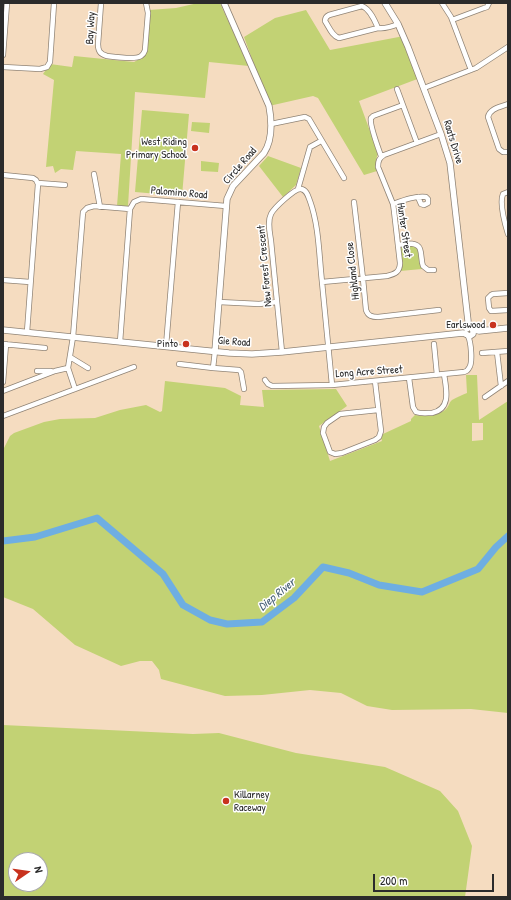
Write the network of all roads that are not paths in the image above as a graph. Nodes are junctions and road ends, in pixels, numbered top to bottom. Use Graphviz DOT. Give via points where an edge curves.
graph roads {
  1 [pos="7,3"];
  2 [pos="54,3"];
  3 [pos="101,3"];
  4 [pos="146,3"];
  5 [pos="224,3"];
  6 [pos="385,3"];
  7 [pos="442,3"];
  8 [pos="489,3"];
  9 [pos="452,20"];
  10 [pos="398,24"];
  11 [pos="378,28"];
  12 [pos="507,49"];
  13 [pos="3,55"];
  14 [pos="3,67"];
  15 [pos="471,70"];
  16 [pos="424,88"];
  17 [pos="397,89"];
  18 [pos="508,104"];
  19 [pos="403,105"];
  20 [pos="271,124"];
  21 [pos="441,134"];
  22 [pos="321,141"];
  23 [pos="417,143"];
  24 [pos="508,152"];
  25 [pos="381,156"];
  26 [pos="94,174"];
  27 [pos="3,175"];
  28 [pos="344,178"];
  29 [pos="38,183"];
  30 [pos="65,185"];
  31 [pos="298,189"];
  32 [pos="508,192"];
  33 [pos="418,197"];
  34 [pos="178,202"];
  35 [pos="354,202"];
  36 [pos="393,204"];
  37 [pos="226,206"];
  38 [pos="100,207"];
  39 [pos="130,209"];
  40 [pos="507,230"];
  41 [pos="398,245"];
  42 [pos="434,270"];
  43 [pos="363,279"];
  44 [pos="3,280"];
  45 [pos="30,282"];
  46 [pos="322,282"];
  47 [pos="508,293"];
  48 [pos="219,302"];
  49 [pos="277,302"];
  50 [pos="439,310"];
  51 [pos="508,310"];
  52 [pos="508,328"];
  53 [pos="3,330"];
  54 [pos="27,332"];
  55 [pos="470,333"];
  56 [pos="73,337"];
  57 [pos="120,342"];
  58 [pos="4,344"];
  59 [pos="434,344"];
  60 [pos="166,346"];
  61 [pos="328,347"];
  62 [pos="45,348"];
  63 [pos="215,351"];
  64 [pos="508,351"];
  65 [pos="282,352"];
  66 [pos="497,352"];
  67 [pos="482,353"];
  68 [pos="70,357"];
  69 [pos="180,364"];
  70 [pos="134,367"];
  71 [pos="68,368"];
  72 [pos="88,368"];
  73 [pos="213,368"];
  74 [pos="37,371"];
  75 [pos="55,371"];
  76 [pos="444,374"];
  77 [pos="437,375"];
  78 [pos="409,378"];
  79 [pos="265,380"];
  80 [pos="375,381"];
  81 [pos="508,381"];
  82 [pos="3,384"];
  83 [pos="332,385"];
  84 [pos="500,386"];
  85 [pos="75,389"];
  86 [pos="244,389"];
  87 [pos="483,390"];
  88 [pos="4,391"];
  89 [pos="378,410"];
  90 [pos="3,416"];
  1 -- 13 [label="street"];
  2 -- 14 [label="street" via="50,62 47,67"];
  3 -- 4 [label="street, Bay Way" via="98,44 100,52 107,56 135,58 144,54 145,50 148,13"];
  5 -- 20 [label="street, Circle Road" via="267,102"];
  6 -- 10 [label="street, Raats Drive"];
  7 -- 9 [label="street"];
  8 -- 9 [label="street" via="484,8"];
  9 -- 15 [label="street"];
  10 -- 11 [label="street"];
  10 -- 16 [label="street, Raats Drive"];
  11 -- 11 [label="street" via="337,37 325,18 362,6 366,7"];
  12 -- 15 [label="street"];
  15 -- 16 [label="street"];
  16 -- 21 [label="street, Raats Drive"];
  17 -- 19 [label="street"];
  18 -- 24 [label="street" via="491,110 488,117 500,149"];
  19 -- 23 [label="street"];
  19 -- 25 [label="street, Hunter Street" via="372,118"];
  20 -- 22 [label="street" via="306,117"];
  20 -- 37 [label="street, Circle Road" via="268,148 233,186"];
  21 -- 23 [label="street"];
  21 -- 55 [label="street, Raats Drive" via="452,170"];
  22 -- 28 [label="street"];
  22 -- 31 [label="street" via="310,147"];
  23 -- 25 [label="street"];
  25 -- 36 [label="street, Hunter Street" via="378,167"];
  26 -- 38 [label="street"];
  27 -- 29 [label="street" via="33,178"];
  29 -- 30 [label="street"];
  29 -- 45 [label="street"];
  31 -- 46 [label="street" via="305,191 313,210"];
  31 -- 49 [label="street, New Forest Crescent" via="273,210 270,218"];
  32 -- 40 [label="street" via="502,200"];
  33 -- 36 [label="street"];
  34 -- 37 [label="street, Palomino Road"];
  34 -- 39 [label="street, Palomino Road" via="141,199 134,202"];
  34 -- 60 [label="street"];
  35 -- 43 [label="street, Highland Close"];
  36 -- 41 [label="street, Hunter Street"];
  37 -- 48 [label="street, Circle Road"];
  38 -- 39 [label="street"];
  38 -- 56 [label="street" via="87,208 83,212"];
  39 -- 57 [label="street"];
  41 -- 42 [label="street" via="416,245 420,249 423,266 428,270"];
  41 -- 43 [label="street, Hunter Street" via="398,272"];
  43 -- 46 [label="street, Hunter Street"];
  43 -- 50 [label="street, Highland Close" via="366,310 372,317"];
  44 -- 45 [label="street"];
  45 -- 54 [label="street"];
  46 -- 61 [label="street"];
  47 -- 51 [label="street" via="493,294 488,298 491,311"];
  48 -- 49 [label="street"];
  48 -- 63 [label="street, Circle Road"];
  49 -- 65 [label="street, New Forest Crescent"];
  52 -- 55 [label="street, Gie Road"];
  53 -- 54 [label="street, Gie Road"];
  54 -- 56 [label="street, Gie Road"];
  55 -- 61 [label="street, Gie Road"];
  55 -- 76 [label="street, Long Acre Street" via="469,369"];
  56 -- 57 [label="street, Gie Road"];
  56 -- 68 [label="street"];
  57 -- 60 [label="street, Gie Road"];
  58 -- 62 [label="street"];
  58 -- 82 [label="street"];
  59 -- 77 [label="street"];
  60 -- 63 [label="street, Gie Road"];
  61 -- 65 [label="street, Gie Road"];
  61 -- 83 [label="street, Long Acre Street"];
  63 -- 65 [label="street, Gie Road" via="252,354"];
  63 -- 73 [label="street"];
  64 -- 66 [label="street"];
  66 -- 67 [label="street"];
  66 -- 84 [label="street"];
  68 -- 71 [label="street"];
  68 -- 72 [label="street"];
  69 -- 73 [label="street"];
  70 -- 85 [label="street"];
  71 -- 75 [label="street"];
  71 -- 85 [label="street"];
  73 -- 86 [label="street" via="239,370"];
  74 -- 75 [label="street"];
  75 -- 88 [label="street"];
  76 -- 77 [label="street, Long Acre Street"];
  76 -- 78 [label="street" via="444,406 442,409 423,414 416,412 413,407"];
  77 -- 78 [label="street, Long Acre Street"];
  78 -- 80 [label="street, Long Acre Street"];
  79 -- 83 [label="street" via="272,386"];
  80 -- 83 [label="street, Long Acre Street"];
  80 -- 89 [label="street"];
  81 -- 84 [label="street"];
  82 -- 88 [label="street"];
  84 -- 87 [label="street" via="486,396"];
  85 -- 90 [label="street"];
  89 -- 89 [label="street" via="381,432 378,438 342,453 330,452 323,433 327,423 340,414"];
}
